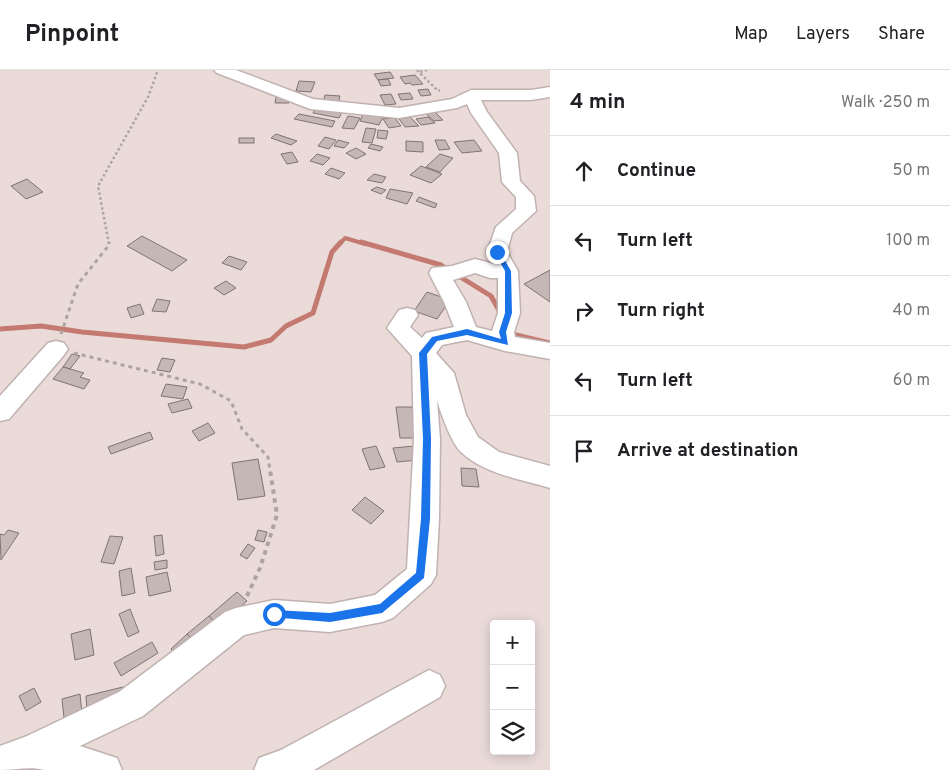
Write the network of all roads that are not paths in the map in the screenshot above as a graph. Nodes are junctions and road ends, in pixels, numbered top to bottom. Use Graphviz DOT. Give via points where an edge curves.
graph roads {
  1 [pos="222,70"];
  2 [pos="550,92"];
  3 [pos="471,95"];
  4 [pos="508,271"];
  5 [pos="407,315"];
  6 [pos="506,330"];
  7 [pos="467,332"];
  8 [pos="58,343"];
  9 [pos="550,351"];
  10 [pos="423,353"];
  11 [pos="0,412"];
  12 [pos="550,477"];
  13 [pos="429,686"];
  14 [pos="34,750"];
  15 [pos="0,763"];
  16 [pos="282,769"];
  17 [pos="105,770"];
  1 -- 3 [label="street" via="310,104 399,113 457,103"];
  2 -- 3 [label="street"];
  3 -- 4 [label="street" via="479,113 508,153 511,182 525,196 526,211 504,231 497,252"];
  4 -- 6 [label="street"];
  4 -- 7 [label="street" via="490,271 474,266 457,272 439,273"];
  5 -- 10 [label="street" via="398,328"];
  6 -- 7 [label="street"];
  6 -- 9 [label="street"];
  7 -- 10 [label="street" via="434,339"];
  8 -- 11 [label="street"];
  10 -- 12 [label="street" via="442,373 454,414 469,444 491,460"];
  10 -- 14 [label="street" via="427,439 421,575 382,608 330,618 274,614 236,622 131,704"];
  13 -- 16 [label="street"];
  14 -- 15 [label="street"];
  14 -- 17 [label="street"];
}
